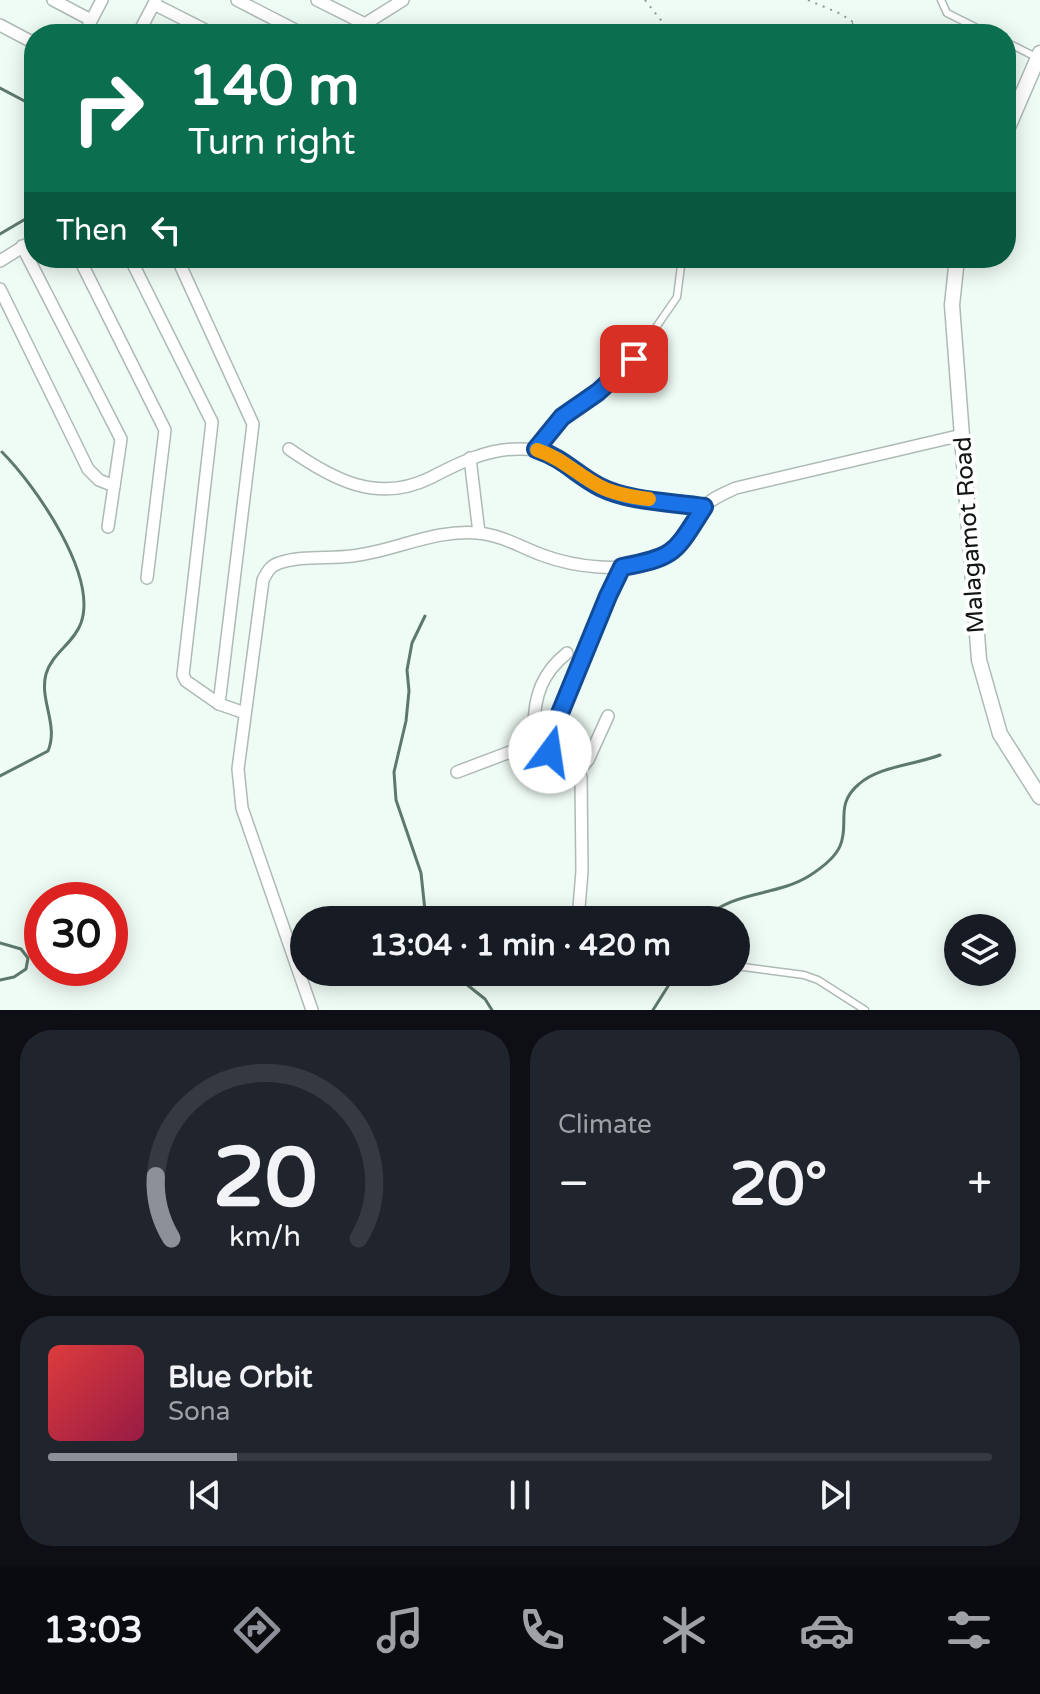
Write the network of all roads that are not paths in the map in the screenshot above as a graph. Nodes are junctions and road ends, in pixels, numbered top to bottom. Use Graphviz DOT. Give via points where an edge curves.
graph roads {
  1 [pos="53,0"];
  2 [pos="102,0"];
  3 [pos="237,0"];
  4 [pos="317,0"];
  5 [pos="403,0"];
  6 [pos="941,0"];
  7 [pos="155,2"];
  8 [pos="91,20"];
  9 [pos="89,24"];
  10 [pos="143,24"];
  11 [pos="195,24"];
  12 [pos="284,24"];
  13 [pos="365,24"];
  14 [pos="967,24"];
  15 [pos="0,25"];
  16 [pos="24,38"];
  17 [pos="1016,46"];
  18 [pos="1039,55"];
  19 [pos="1016,109"];
  20 [pos="22,246"];
  21 [pos="24,250"];
  22 [pos="0,261"];
  23 [pos="33,268"];
  24 [pos="84,268"];
  25 [pos="135,268"];
  26 [pos="182,268"];
  27 [pos="681,268"];
  28 [pos="954,268"];
  29 [pos="0,289"];
  30 [pos="962,435"];
  31 [pos="289,449"];
  32 [pos="536,449"];
  33 [pos="470,458"];
  34 [pos="114,486"];
  35 [pos="704,507"];
  36 [pos="108,527"];
  37 [pos="479,533"];
  38 [pos="622,567"];
  39 [pos="147,578"];
  40 [pos="567,653"];
  41 [pos="219,704"];
  42 [pos="245,713"];
  43 [pos="608,716"];
  44 [pos="550,746"];
  45 [pos="578,771"];
  46 [pos="457,772"];
  47 [pos="1040,797"];
  48 [pos="579,906"];
  49 [pos="750,968"];
  50 [pos="312,1010"];
  51 [pos="865,1010"];
  1 -- 8 [label="street"];
  2 -- 8 [label="street"];
  3 -- 12 [label="street"];
  4 -- 13 [label="street"];
  5 -- 13 [label="street"];
  6 -- 14 [label="lane" via="943,9"];
  7 -- 10 [label="street"];
  7 -- 11 [label="street"];
  8 -- 9 [label="street"];
  15 -- 16 [label="street"];
  17 -- 18 [label="lane"];
  18 -- 19 [label="street"];
  20 -- 21 [label="street"];
  20 -- 22 [label="street"];
  23 -- 34 [label="street" via="121,439"];
  24 -- 39 [label="street" via="165,430"];
  25 -- 41 [label="street" via="212,422 183,675"];
  26 -- 41 [label="street" via="253,424"];
  27 -- 32 [label="lane" via="677,297 641,351 562,417"];
  28 -- 30 [label="street, Malagamot Road"];
  29 -- 34 [label="street" via="88,469"];
  30 -- 35 [label="street" via="750,483"];
  30 -- 47 [label="street, Malagamot Road" via="979,660 1000,734"];
  31 -- 33 [label="street" via="335,479 384,489 415,483"];
  32 -- 33 [label="street"];
  32 -- 35 [label="street" via="619,494"];
  33 -- 37 [label="street"];
  34 -- 36 [label="street"];
  35 -- 38 [label="street" via="665,557"];
  37 -- 38 [label="street" via="561,560"];
  37 -- 42 [label="street" via="447,533 372,553 276,563 263,580"];
  38 -- 44 [label="street"];
  40 -- 44 [label="street" via="545,675 537,696 534,728"];
  41 -- 42 [label="street"];
  42 -- 50 [label="street" via="238,769 242,808"];
  43 -- 45 [label="street"];
  44 -- 45 [label="street" via="558,761"];
  44 -- 46 [label="street" via="539,758 510,752"];
  45 -- 48 [label="street"];
  49 -- 51 [label="lane" via="818,980"];
}
